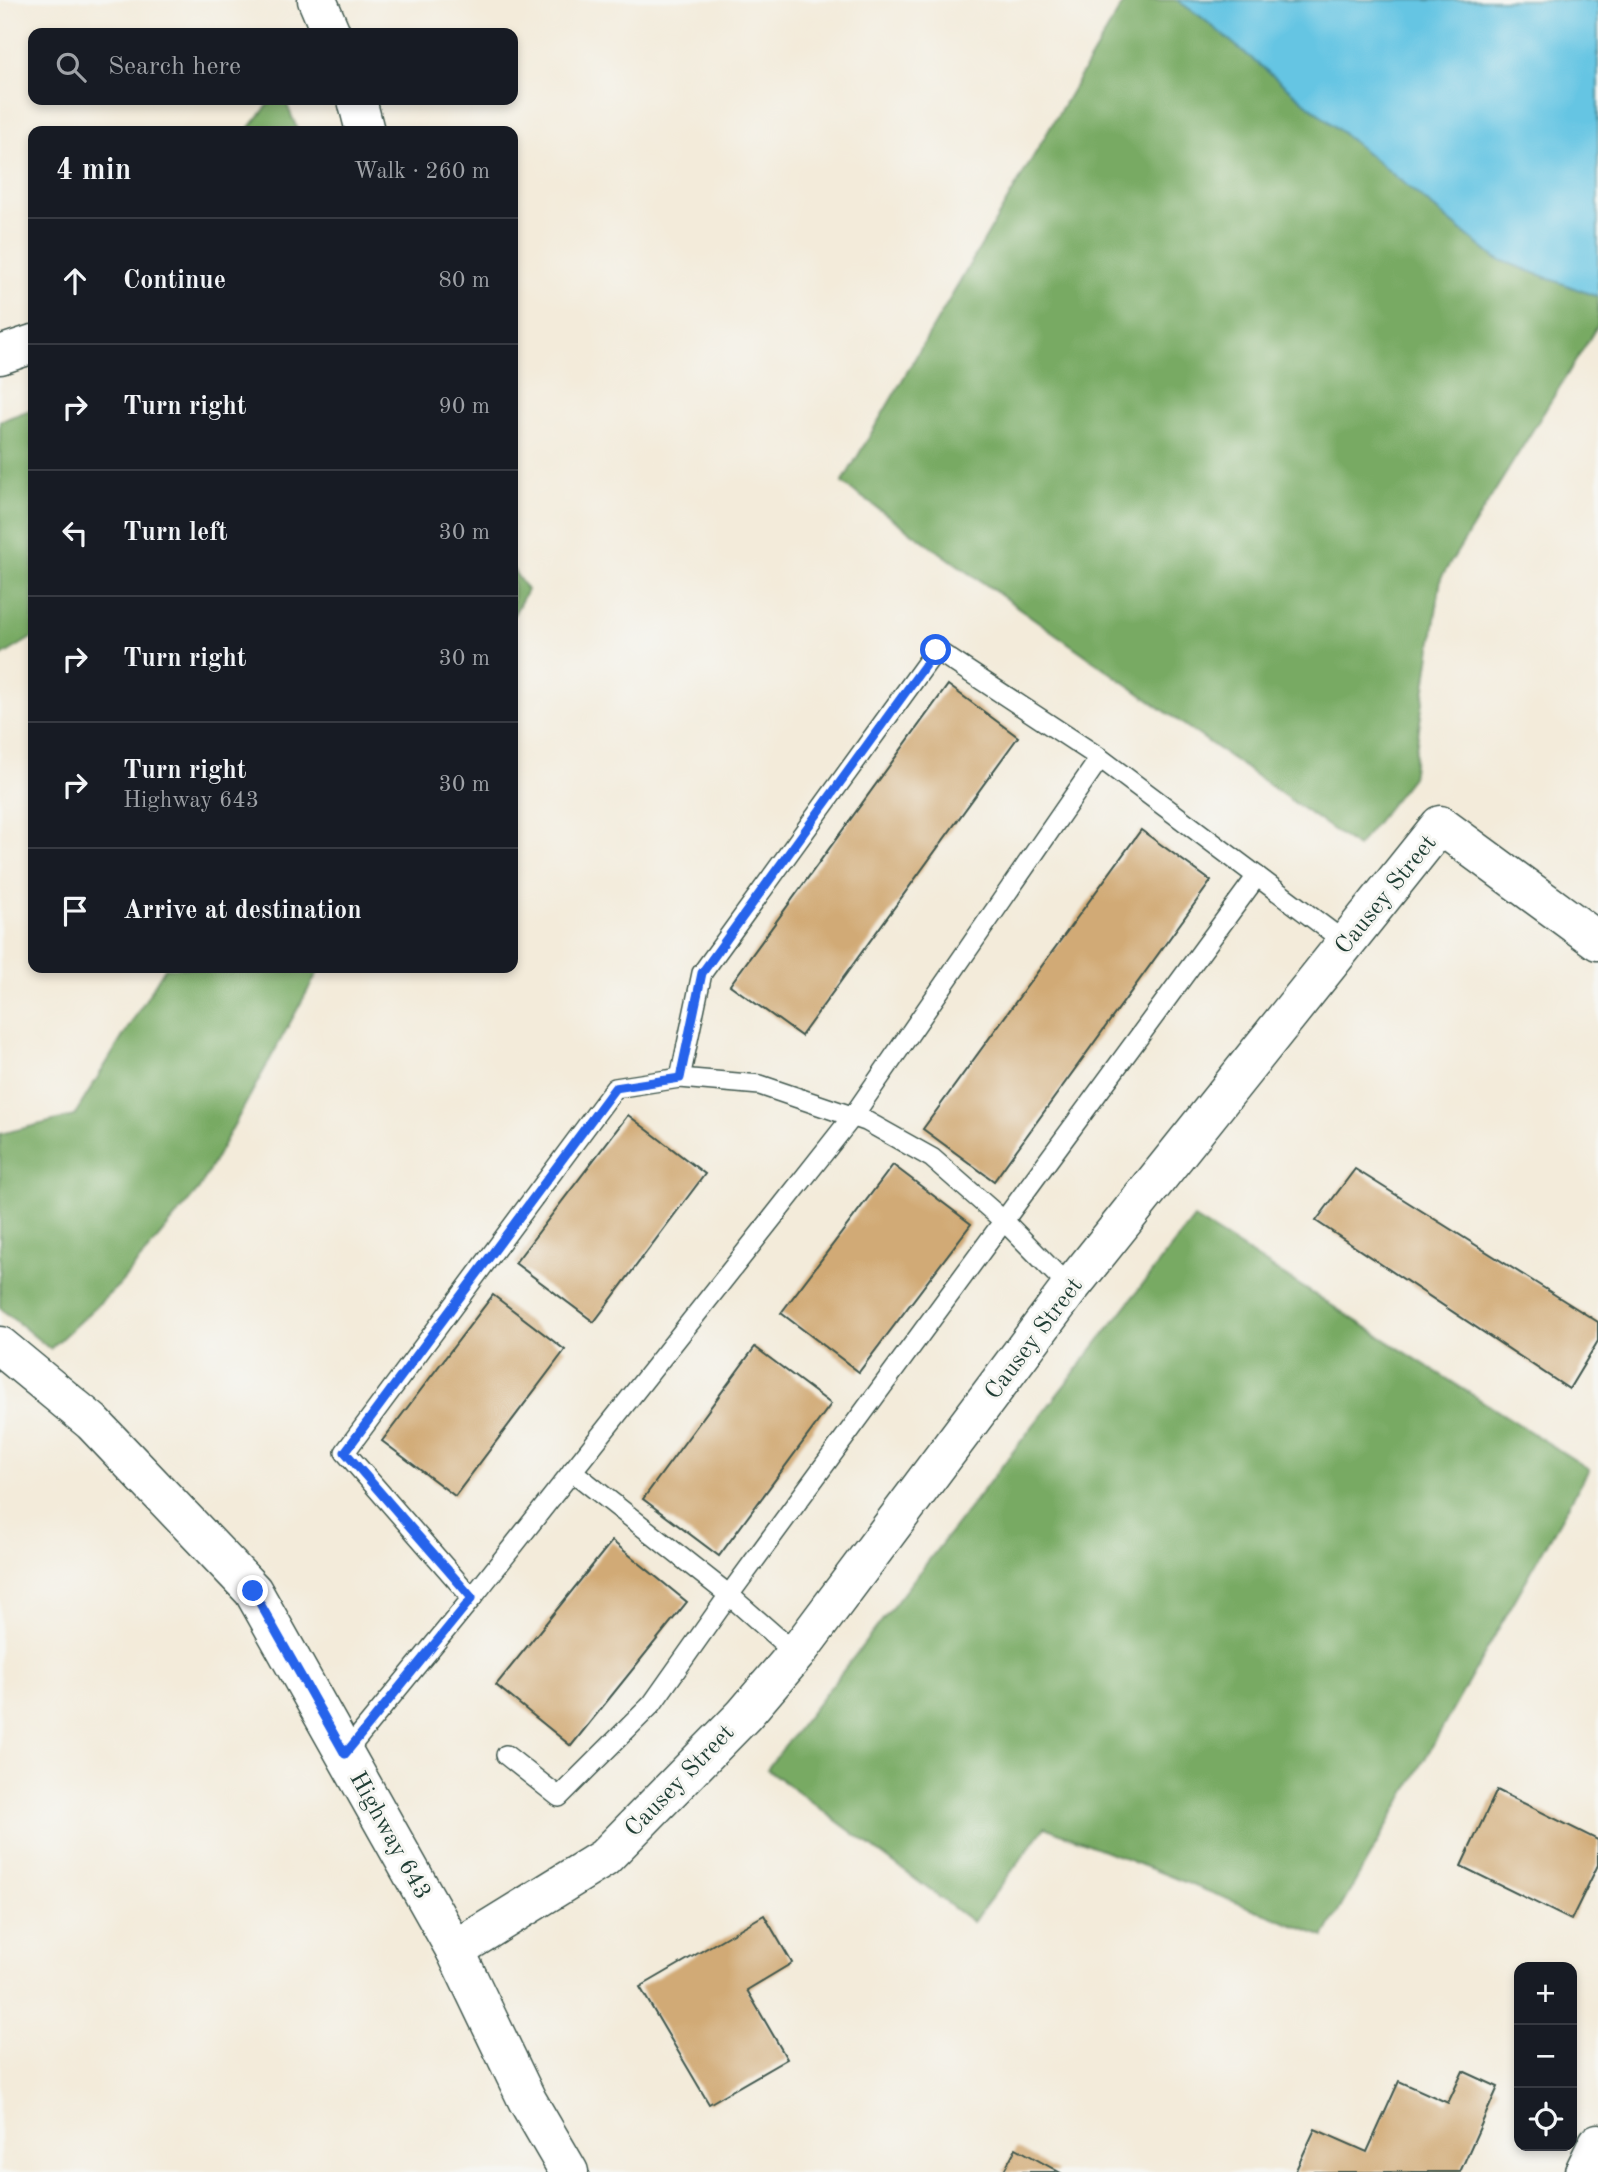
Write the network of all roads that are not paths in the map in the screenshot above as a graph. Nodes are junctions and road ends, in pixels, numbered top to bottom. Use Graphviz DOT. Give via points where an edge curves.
graph roads {
  1 [pos="317,0"];
  2 [pos="329,28"];
  3 [pos="358,105"];
  4 [pos="364,126"];
  5 [pos="28,346"];
  6 [pos="0,355"];
  7 [pos="1100,758"];
  8 [pos="1257,876"];
  9 [pos="1598,941"];
  10 [pos="1346,943"];
  11 [pos="680,1078"];
  12 [pos="853,1116"];
  13 [pos="1004,1222"];
  14 [pos="1070,1288"];
  15 [pos="0,1346"];
  16 [pos="572,1471"];
  17 [pos="729,1595"];
  18 [pos="472,1598"];
  19 [pos="796,1654"];
  20 [pos="345,1754"];
  21 [pos="506,1755"];
  22 [pos="455,1950"];
  23 [pos="1598,2143"];
  24 [pos="569,2172"];
  25 [pos="1584,2172"];
  1 -- 2 [label="street"];
  3 -- 4 [label="street"];
  5 -- 6 [label="street"];
  7 -- 8 [label="lane"];
  7 -- 11 [label="lane" via="936,650 702,973"];
  7 -- 12 [label="lane"];
  8 -- 10 [label="lane"];
  8 -- 13 [label="lane"];
  9 -- 10 [label="street, Causey Street" via="1440,825"];
  10 -- 14 [label="street, Causey Street"];
  11 -- 12 [label="lane" via="760,1085"];
  11 -- 18 [label="lane" via="615,1088 345,1452"];
  12 -- 13 [label="lane" via="932,1157"];
  12 -- 16 [label="lane"];
  13 -- 14 [label="lane"];
  13 -- 17 [label="lane"];
  14 -- 19 [label="street, Causey Street"];
  15 -- 20 [label="street, Highway 643" via="92,1422 253,1591"];
  16 -- 17 [label="lane"];
  16 -- 18 [label="lane"];
  17 -- 19 [label="lane"];
  17 -- 21 [label="lane" via="652,1704 559,1797"];
  18 -- 20 [label="lane"];
  19 -- 22 [label="street, Causey Street" via="744,1715 604,1858"];
  20 -- 22 [label="street, Highway 643"];
  22 -- 24 [label="street, Highway 643" via="527,2100"];
  23 -- 25 [label="street"];
}
